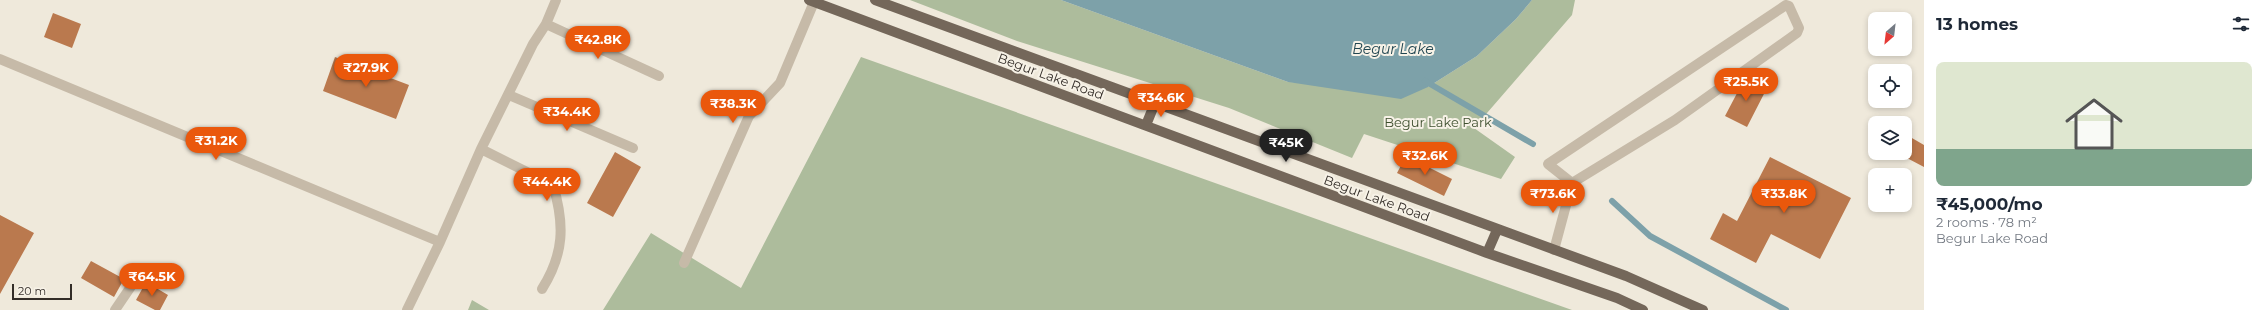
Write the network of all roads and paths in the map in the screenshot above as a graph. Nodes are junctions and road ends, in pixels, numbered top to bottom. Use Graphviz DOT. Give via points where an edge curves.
graph roads {
  1 [pos="556,0"];
  2 [pos="875,0"];
  3 [pos="812,1"];
  4 [pos="546,24"];
  5 [pos="0,59"];
  6 [pos="659,76"];
  7 [pos="509,95"];
  8 [pos="1155,103"];
  9 [pos="1146,125"];
  10 [pos="633,148"];
  11 [pos="481,149"];
  12 [pos="1572,183"];
  13 [pos="1497,230"];
  14 [pos="440,242"];
  15 [pos="1554,250"];
  16 [pos="1487,253"];
  17 [pos="684,263"];
  18 [pos="132,285"];
  19 [pos="542,289"];
  20 [pos="115,310"];
  21 [pos="407,310"];
  22 [pos="1643,310"];
  23 [pos="1703,310"];
  1 -- 4 [label="street"];
  2 -- 8 [label="main road, Begur Lake Road"];
  3 -- 9 [label="main road, Begur Lake Road"];
  3 -- 17 [label="street" via="780,83 749,116"];
  4 -- 6 [label="street"];
  4 -- 7 [label="street" via="533,44"];
  5 -- 14 [label="street"];
  7 -- 10 [label="street"];
  7 -- 11 [label="street"];
  8 -- 9 [label="main road"];
  8 -- 13 [label="main road, Begur Lake Road"];
  9 -- 16 [label="main road, Begur Lake Road"];
  11 -- 14 [label="street"];
  11 -- 19 [label="street" via="554,185 562,239 554,270"];
  12 -- 12 [label="street" via="1548,164 1784,6 1789,6 1799,28 1797,33 1675,120"];
  12 -- 15 [label="street"];
  13 -- 15 [label="main road, Begur Lake Road"];
  13 -- 16 [label="main road"];
  14 -- 21 [label="street"];
  15 -- 23 [label="main road, Begur Lake Road" via="1626,276"];
  16 -- 22 [label="main road, Begur Lake Road" via="1617,298"];
  18 -- 20 [label="street"];
}
